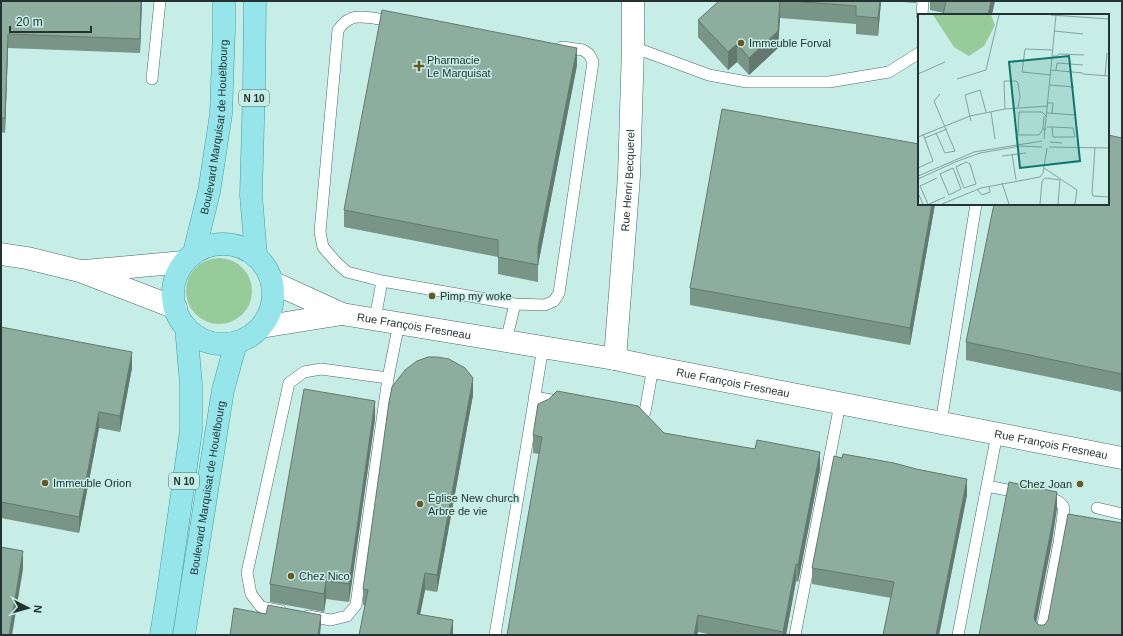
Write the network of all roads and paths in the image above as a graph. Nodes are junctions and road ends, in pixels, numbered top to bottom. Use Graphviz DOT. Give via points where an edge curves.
graph roads {
  1 [pos="160,1"];
  2 [pos="224,1"];
  3 [pos="255,1"];
  4 [pos="633,1"];
  5 [pos="923,1"];
  6 [pos="922,14"];
  7 [pos="405,23"];
  8 [pos="552,45"];
  9 [pos="633,47"];
  10 [pos="918,54"];
  11 [pos="152,79"];
  12 [pos="976,205"];
  13 [pos="1,254"];
  14 [pos="256,255"];
  15 [pos="189,258"];
  16 [pos="80,272"];
  17 [pos="382,281"];
  18 [pos="272,282"];
  19 [pos="515,304"];
  20 [pos="342,314"];
  21 [pos="181,318"];
  22 [pos="375,319"];
  23 [pos="399,323"];
  24 [pos="261,327"];
  25 [pos="506,341"];
  26 [pos="236,343"];
  27 [pos="543,347"];
  28 [pos="615,359"];
  29 [pos="653,367"];
  30 [pos="388,378"];
  31 [pos="534,397"];
  32 [pos="572,404"];
  33 [pos="840,404"];
  34 [pos="624,413"];
  35 [pos="941,423"];
  36 [pos="997,434"];
  37 [pos="1122,458"];
  38 [pos="987,486"];
  39 [pos="1097,508"];
  40 [pos="1122,514"];
  41 [pos="161,635"];
  42 [pos="184,635"];
  43 [pos="495,635"];
  44 [pos="795,635"];
  45 [pos="958,635"];
  46 [pos="1041,635"];
  1 -- 11 [label="lane"];
  2 -- 15 [label="main road, Boulevard Marquisat de Houëlbourg" via="221,114 209,192"];
  3 -- 14 [label="main road, N 10" via="251,195"];
  4 -- 9 [label="street, Rue Henri Becquerel"];
  5 -- 6 [label="lane"];
  7 -- 17 [label="lane" via="368,17 351,18 338,30 320,232 323,247 347,272"];
  8 -- 19 [label="lane" via="583,50 589,54 593,62 559,293 554,301 545,305"];
  9 -- 10 [label="lane" via="709,75 747,82 829,82 866,76 889,72"];
  9 -- 28 [label="street, Rue Henri Becquerel" via="629,176"];
  12 -- 35 [label="lane"];
  13 -- 16 [label="street"];
  14 -- 15 [label="main road" via="226,243 210,246"];
  14 -- 18 [label="main road" via="266,267"];
  15 -- 16 [label="street"];
  15 -- 21 [label="main road" via="176,276 173,293"];
  16 -- 21 [label="street"];
  17 -- 19 [label="lane"];
  17 -- 22 [label="lane"];
  18 -- 20 [label="street, Rue François Fresneau"];
  18 -- 24 [label="main road" via="274,297 270,313"];
  19 -- 25 [label="lane"];
  20 -- 22 [label="street, Rue François Fresneau"];
  20 -- 24 [label="street, Rue François Fresneau"];
  21 -- 26 [label="main road" via="196,336 208,342"];
  21 -- 41 [label="main road, N 10" via="191,384 191,431"];
  22 -- 23 [label="street, Rue François Fresneau"];
  23 -- 25 [label="street, Rue François Fresneau"];
  23 -- 30 [label="lane"];
  24 -- 26 [label="main road" via="250,337"];
  25 -- 27 [label="street, Rue François Fresneau"];
  26 -- 42 [label="main road, Boulevard Marquisat de Houëlbourg / N 10" via="223,390"];
  27 -- 28 [label="street, Rue François Fresneau"];
  27 -- 31 [label="lane"];
  28 -- 29 [label="street, Rue François Fresneau"];
  29 -- 33 [label="street, Rue François Fresneau"];
  29 -- 34 [label="lane" via="644,412 639,416"];
  30 -- 30 [label="lane" via="356,605 347,616 331,620 261,607 251,594 247,573 289,383 304,372 321,369"];
  31 -- 32 [label="lane"];
  31 -- 43 [label="lane"];
  33 -- 35 [label="street, Rue François Fresneau"];
  33 -- 44 [label="lane"];
  35 -- 36 [label="street, Rue François Fresneau"];
  36 -- 37 [label="street, Rue François Fresneau"];
  36 -- 38 [label="lane"];
  38 -- 45 [label="lane"];
  38 -- 46 [label="lane" via="1057,500 1064,508"];
  39 -- 40 [label="lane"];
}
